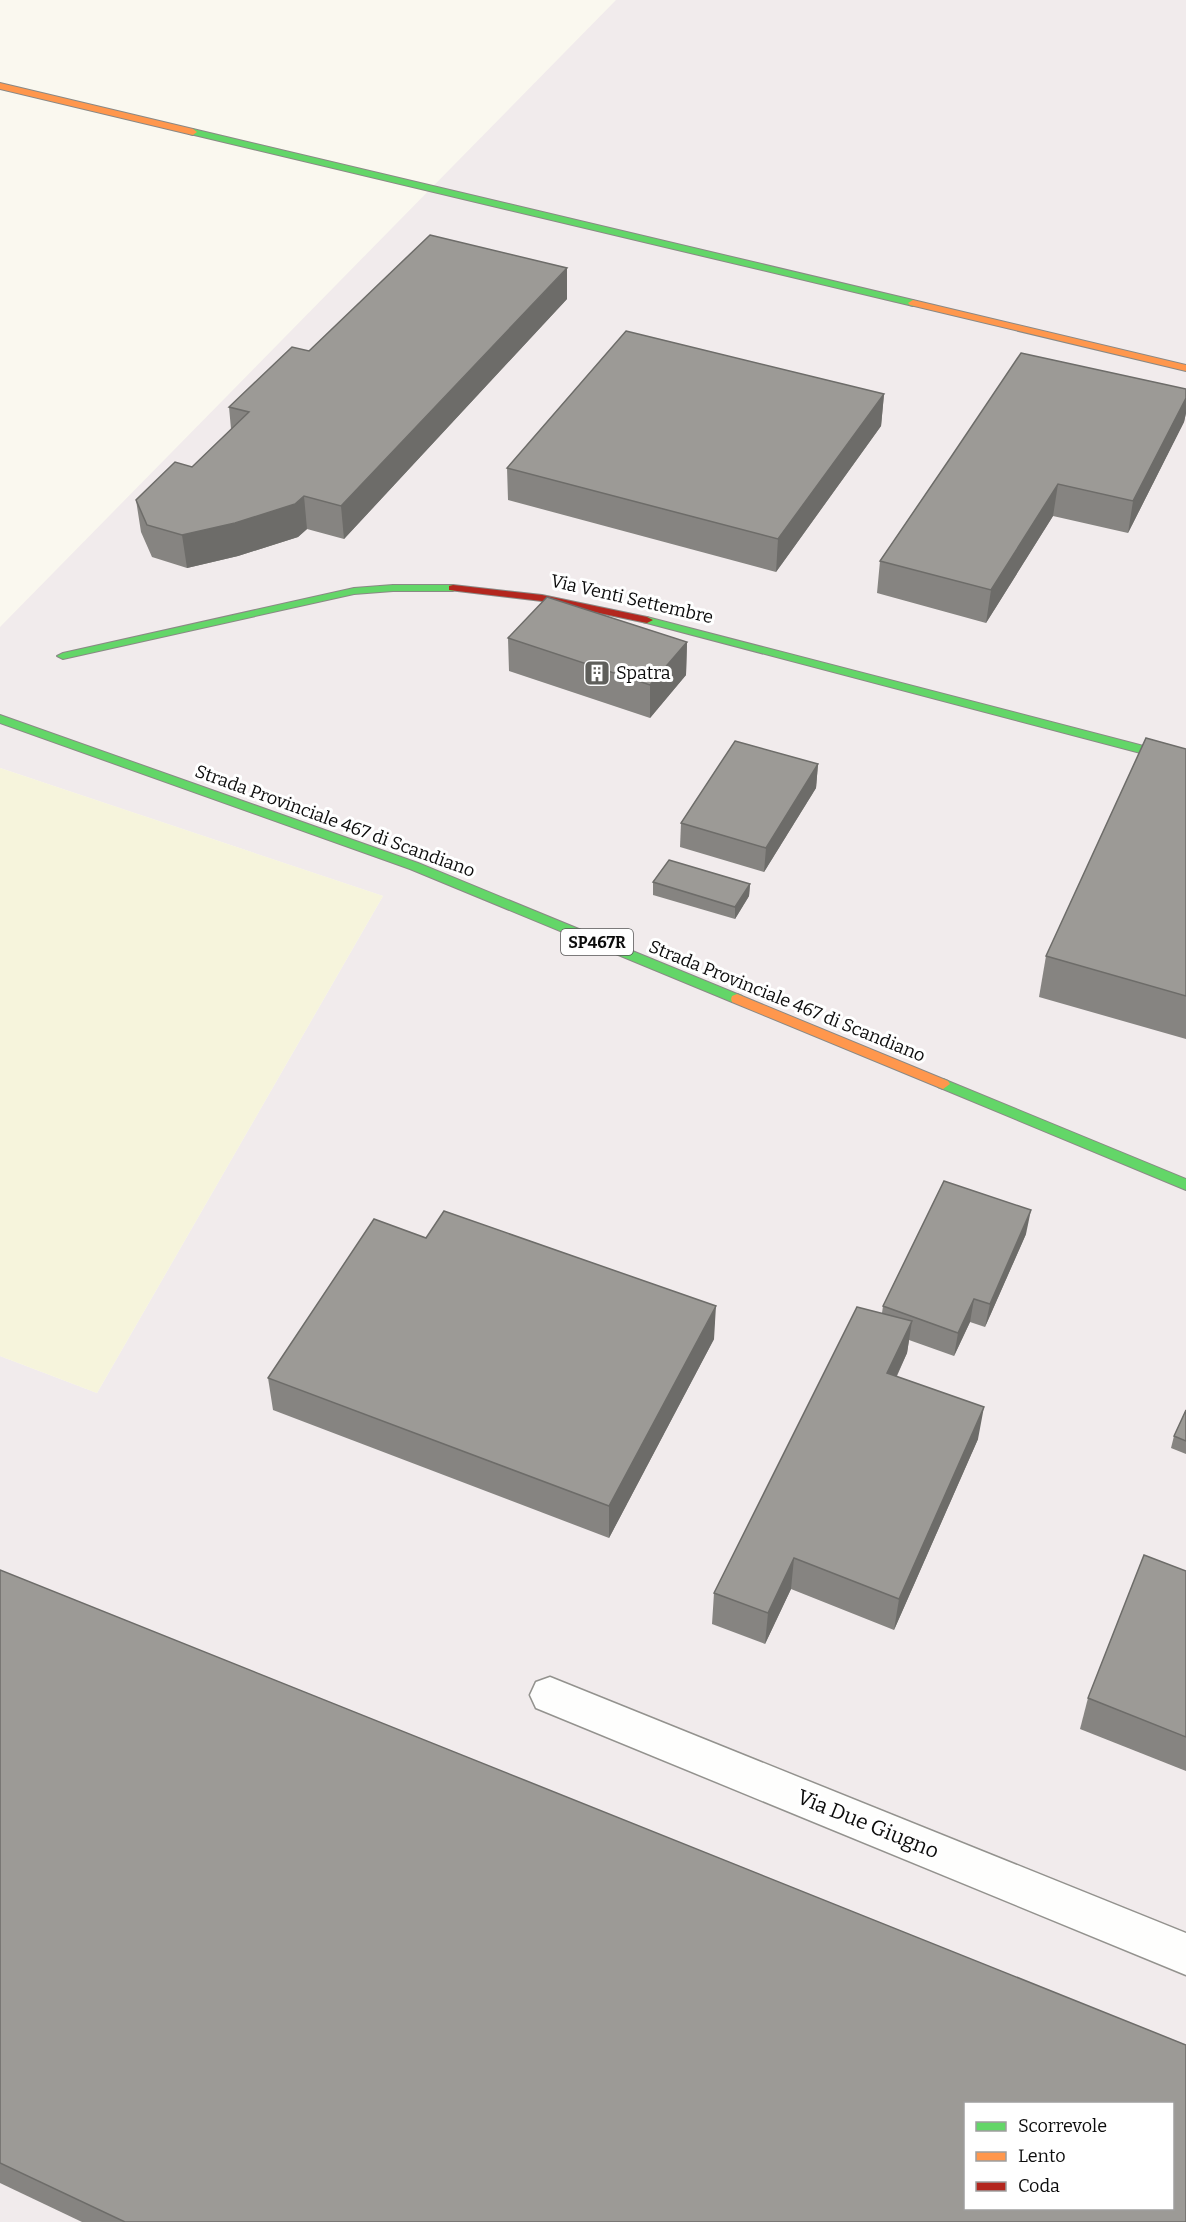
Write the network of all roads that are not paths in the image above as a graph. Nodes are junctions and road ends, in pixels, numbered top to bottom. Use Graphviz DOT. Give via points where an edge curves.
graph roads {
  1 [pos="0,86"];
  2 [pos="1186,368"];
  3 [pos="63,656"];
  4 [pos="0,719"];
  5 [pos="1186,761"];
  6 [pos="1186,1185"];
  7 [pos="550,1695"];
  8 [pos="1186,1954"];
  1 -- 2 [label="main road"];
  3 -- 5 [label="main road, Via Venti Settembre" via="354,591 394,587 487,589 573,602 654,621"];
  4 -- 6 [label="main road, Strada Provinciale 467 di Scandiano / SP467R" via="414,867"];
  7 -- 8 [label="street, Via Due Giugno"];
}
